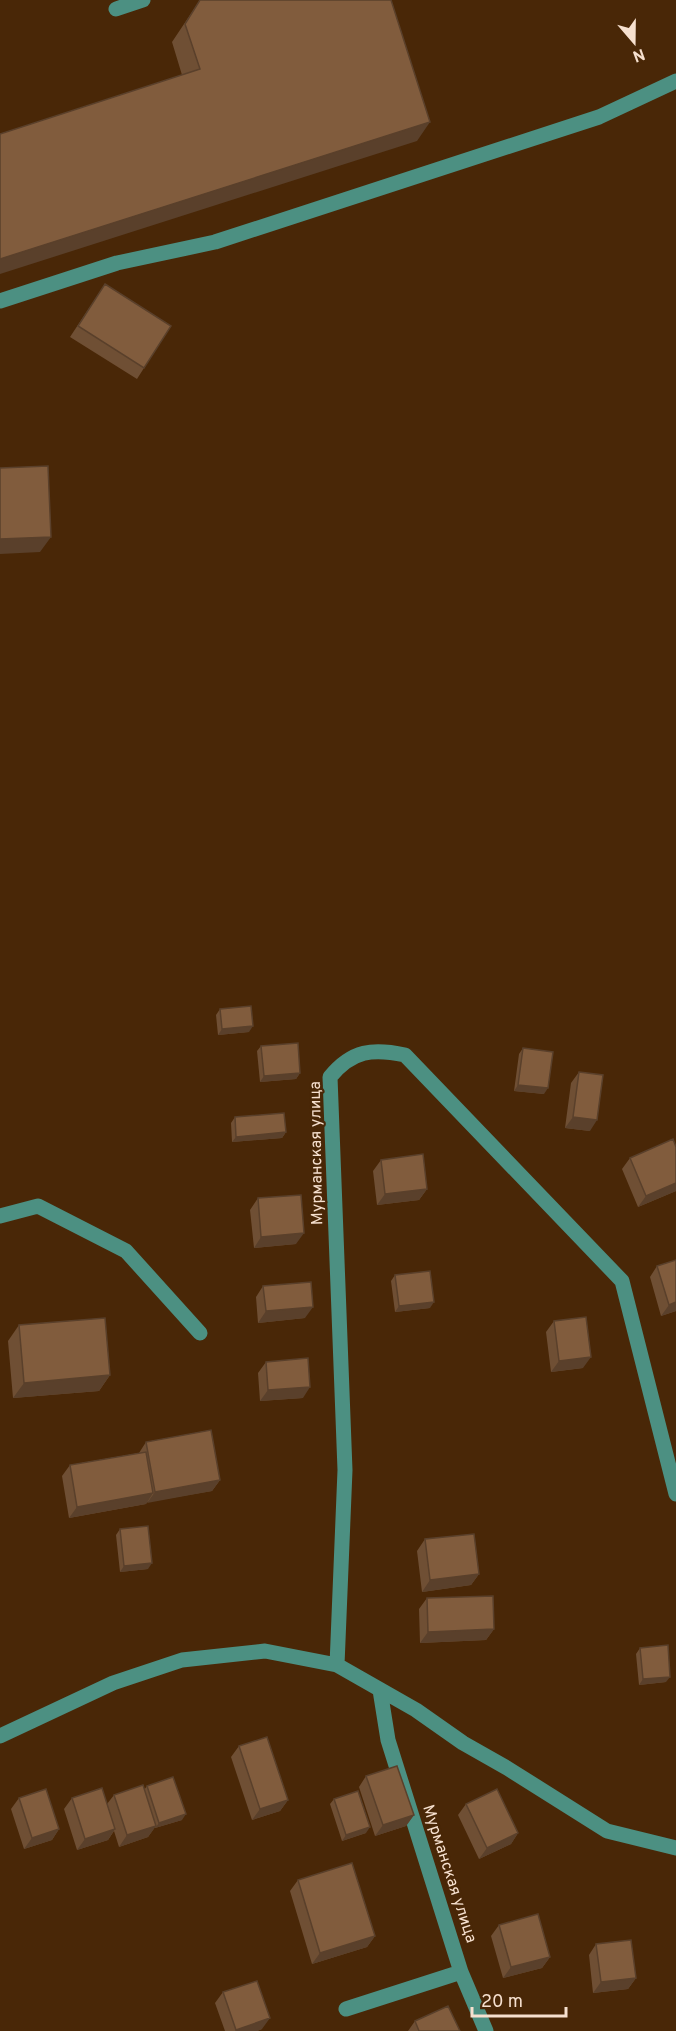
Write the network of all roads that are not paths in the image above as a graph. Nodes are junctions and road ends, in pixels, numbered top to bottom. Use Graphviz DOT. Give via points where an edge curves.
graph roads {
  1 [pos="143,0"];
  2 [pos="116,9"];
  3 [pos="676,81"];
  4 [pos="0,301"];
  5 [pos="0,1216"];
  6 [pos="200,1333"];
  7 [pos="676,1494"];
  8 [pos="337,1665"];
  9 [pos="380,1690"];
  10 [pos="0,1736"];
  11 [pos="676,1848"];
  12 [pos="461,1972"];
  13 [pos="346,2009"];
  14 [pos="486,2031"];
  1 -- 2 [label="street"];
  3 -- 4 [label="street" via="599,117 249,231 117,263"];
  5 -- 6 [label="street" via="38,1206 126,1251"];
  7 -- 8 [label="street, Мурманская улица" via="622,1281 405,1055 386,1051 360,1053 341,1063 330,1077 345,1470"];
  8 -- 9 [label="street"];
  8 -- 10 [label="street" via="265,1651 182,1660 113,1683"];
  9 -- 11 [label="street" via="607,1831"];
  9 -- 12 [label="street, Мурманская улица" via="388,1740"];
  12 -- 13 [label="street"];
  12 -- 14 [label="street, Мурманская улица"];
}
